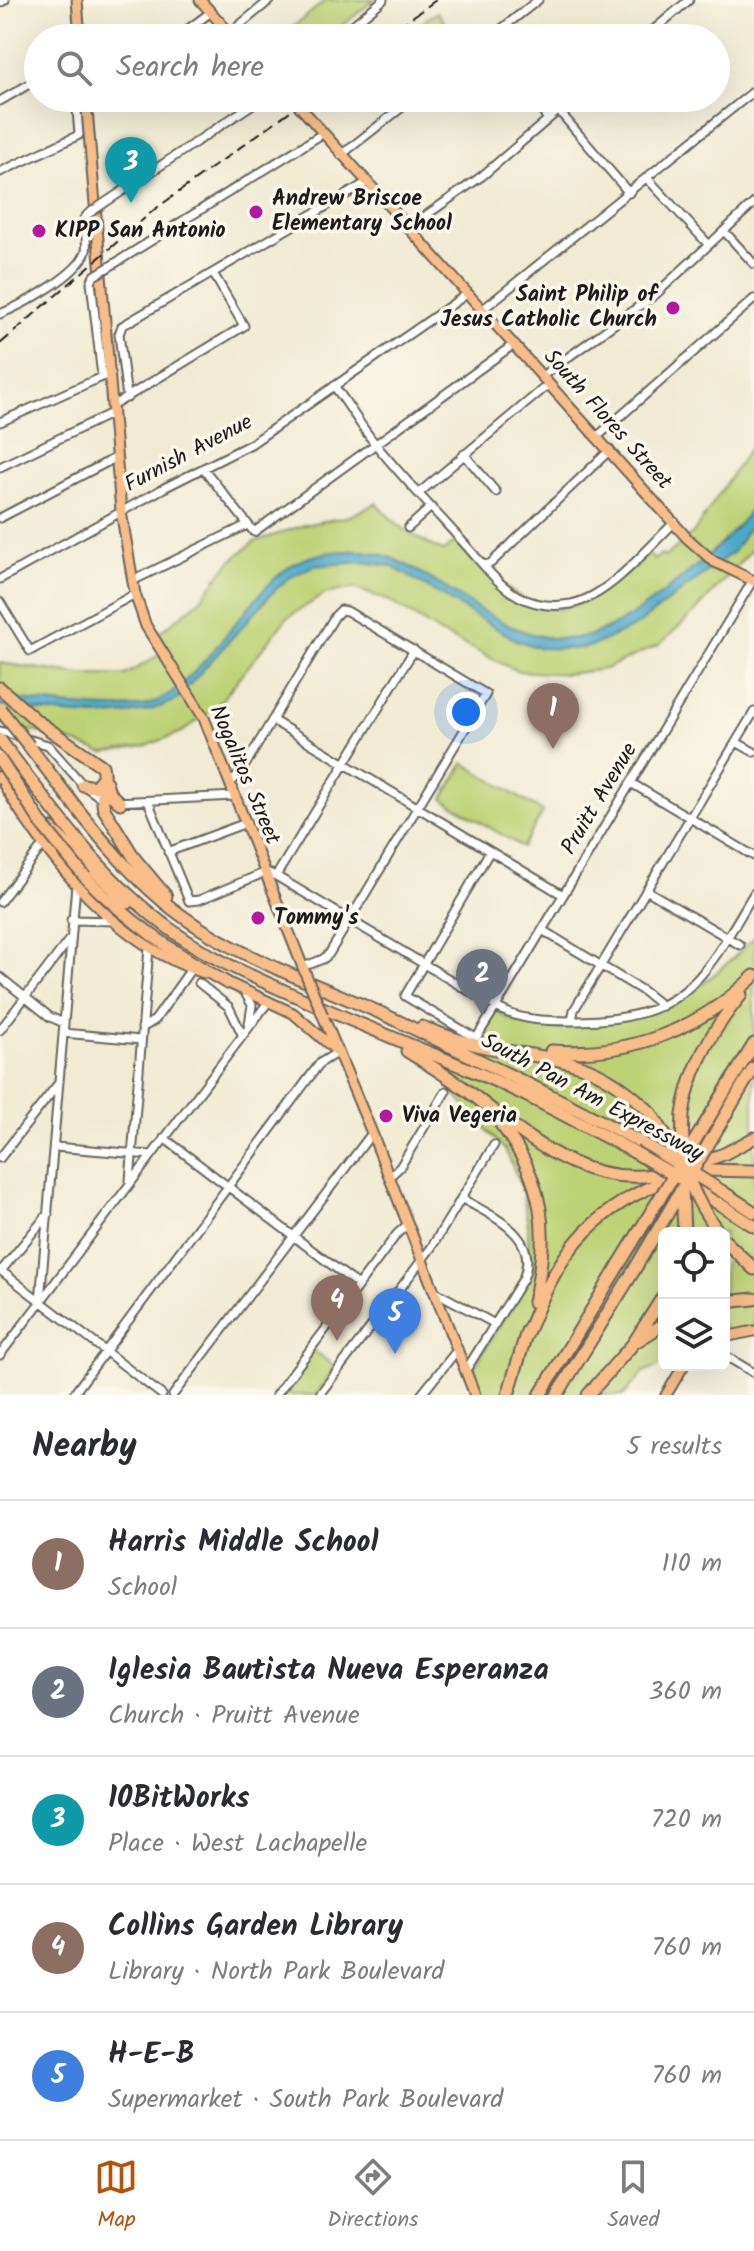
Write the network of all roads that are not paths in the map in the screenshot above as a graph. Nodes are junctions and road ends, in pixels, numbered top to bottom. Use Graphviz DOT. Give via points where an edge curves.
graph roads {
  1 [pos="77,0"];
  2 [pos="200,0"];
  3 [pos="270,0"];
  4 [pos="383,0"];
  5 [pos="538,0"];
  6 [pos="689,0"];
  7 [pos="211,12"];
  8 [pos="79,24"];
  9 [pos="195,24"];
  10 [pos="222,24"];
  11 [pos="245,24"];
  12 [pos="354,24"];
  13 [pos="508,24"];
  14 [pos="661,24"];
  15 [pos="24,87"];
  16 [pos="754,91"];
  17 [pos="0,101"];
  18 [pos="730,111"];
  19 [pos="77,112"];
  20 [pos="87,112"];
  21 [pos="241,112"];
  22 [pos="297,112"];
  23 [pos="304,112"];
  24 [pos="396,112"];
  25 [pos="542,112"];
  26 [pos="558,112"];
  27 [pos="560,112"];
  28 [pos="728,112"];
  29 [pos="548,119"];
  30 [pos="319,130"];
  31 [pos="341,155"];
  32 [pos="0,172"];
  33 [pos="647,178"];
  34 [pos="366,183"];
  35 [pos="629,193"];
  36 [pos="754,203"];
  37 [pos="408,228"];
  38 [pos="724,231"];
  39 [pos="709,245"];
  40 [pos="754,264"];
  41 [pos="213,273"];
  42 [pos="467,294"];
  43 [pos="754,299"];
  44 [pos="482,310"];
  45 [pos="0,314"];
  46 [pos="513,345"];
  47 [pos="106,375"];
  48 [pos="546,380"];
  49 [pos="334,386"];
  50 [pos="127,398"];
  51 [pos="112,410"];
  52 [pos="0,422"];
  53 [pos="598,436"];
  54 [pos="376,445"];
  55 [pos="610,450"];
  56 [pos="464,454"];
  57 [pos="117,457"];
  58 [pos="0,467"];
  59 [pos="203,468"];
  60 [pos="496,492"];
  61 [pos="419,493"];
  62 [pos="431,507"];
  63 [pos="121,511"];
  64 [pos="0,518"];
  65 [pos="675,522"];
  66 [pos="247,525"];
  67 [pos="408,528"];
  68 [pos="484,565"];
  69 [pos="0,579"];
  70 [pos="754,580"];
  71 [pos="132,581"];
  72 [pos="135,594"];
  73 [pos="0,602"];
  74 [pos="414,650"];
  75 [pos="0,688"];
  76 [pos="0,709"];
  77 [pos="754,712"];
  78 [pos="272,720"];
  79 [pos="0,731"];
  80 [pos="0,740"];
  81 [pos="736,742"];
  82 [pos="754,752"];
  83 [pos="5,756"];
  84 [pos="344,764"];
  85 [pos="104,773"];
  86 [pos="0,778"];
  87 [pos="631,783"];
  88 [pos="230,784"];
  89 [pos="83,785"];
  90 [pos="235,796"];
  91 [pos="101,799"];
  92 [pos="148,801"];
  93 [pos="125,802"];
  94 [pos="417,808"];
  95 [pos="690,818"];
  96 [pos="112,822"];
  97 [pos="246,823"];
  98 [pos="43,845"];
  99 [pos="490,851"];
  100 [pos="168,852"];
  101 [pos="754,856"];
  102 [pos="266,872"];
  103 [pos="276,876"];
  104 [pos="81,881"];
  105 [pos="646,890"];
  106 [pos="754,893"];
  107 [pos="563,895"];
  108 [pos="0,902"];
  109 [pos="184,918"];
  110 [pos="71,920"];
  111 [pos="350,920"];
  112 [pos="116,921"];
  113 [pos="170,929"];
  114 [pos="542,930"];
  115 [pos="728,937"];
  116 [pos="70,939"];
  117 [pos="740,945"];
  118 [pos="149,948"];
  119 [pos="423,964"];
  120 [pos="601,966"];
  121 [pos="304,968"];
  122 [pos="191,969"];
  123 [pos="0,977"];
  124 [pos="754,978"];
  125 [pos="199,983"];
  126 [pos="227,983"];
  127 [pos="244,990"];
  128 [pos="25,997"];
  129 [pos="269,1001"];
  130 [pos="662,1006"];
  131 [pos="496,1007"];
  132 [pos="387,1016"];
  133 [pos="323,1017"];
  134 [pos="302,1019"];
  135 [pos="572,1021"];
  136 [pos="64,1023"];
  137 [pos="249,1026"];
  138 [pos="142,1028"];
  139 [pos="0,1030"];
  140 [pos="63,1033"];
  141 [pos="242,1034"];
  142 [pos="379,1034"];
  143 [pos="141,1040"];
  144 [pos="754,1044"];
  145 [pos="506,1050"];
  146 [pos="338,1052"];
  147 [pos="754,1068"];
  148 [pos="740,1078"];
  149 [pos="59,1082"];
  150 [pos="446,1091"];
  151 [pos="490,1110"];
  152 [pos="372,1133"];
  153 [pos="164,1138"];
  154 [pos="754,1138"];
  155 [pos="494,1145"];
  156 [pos="55,1147"];
  157 [pos="132,1153"];
  158 [pos="151,1155"];
  159 [pos="0,1158"];
  160 [pos="754,1171"];
  161 [pos="389,1177"];
  162 [pos="130,1182"];
  163 [pos="228,1187"];
  164 [pos="461,1198"];
  165 [pos="754,1212"];
  166 [pos="49,1213"];
  167 [pos="408,1224"];
  168 [pos="754,1226"];
  169 [pos="684,1227"];
  170 [pos="715,1227"];
  171 [pos="293,1236"];
  172 [pos="730,1247"];
  173 [pos="422,1259"];
  174 [pos="44,1264"];
  175 [pos="754,1269"];
  176 [pos="1,1271"];
  177 [pos="64,1271"];
  178 [pos="358,1285"];
  179 [pos="434,1291"];
  180 [pos="661,1299"];
  181 [pos="754,1299"];
  182 [pos="40,1301"];
  183 [pos="730,1301"];
  184 [pos="495,1324"];
  185 [pos="658,1328"];
  186 [pos="754,1331"];
  187 [pos="526,1336"];
  188 [pos="730,1336"];
  189 [pos="633,1344"];
  190 [pos="458,1349"];
  191 [pos="106,1352"];
  192 [pos="0,1355"];
  193 [pos="730,1359"];
  194 [pos="466,1370"];
  195 [pos="680,1371"];
  196 [pos="754,1373"];
  197 [pos="73,1395"];
  198 [pos="162,1395"];
  199 [pos="173,1395"];
  200 [pos="276,1395"];
  201 [pos="319,1395"];
  202 [pos="421,1395"];
  203 [pos="475,1395"];
  204 [pos="508,1395"];
  205 [pos="540,1395"];
  206 [pos="557,1395"];
  207 [pos="588,1395"];
  208 [pos="666,1395"];
  1 -- 8 [label="main road"];
  2 -- 7 [label="main road"];
  3 -- 11 [label="street"];
  4 -- 12 [label="street"];
  5 -- 13 [label="street"];
  6 -- 14 [label="street"];
  7 -- 9 [label="street"];
  7 -- 10 [label="main road"];
  15 -- 17 [label="street"];
  16 -- 18 [label="street"];
  19 -- 32 [label="street" via="79,135"];
  20 -- 47 [label="main road, Nogalitos Street"];
  21 -- 45 [label="street, bridge" via="88,214 82,260 38,297"];
  22 -- 30 [label="main road, South Flores Street"];
  23 -- 30 [label="main road, South Flores Street"];
  24 -- 31 [label="street"];
  25 -- 29 [label="street"];
  26 -- 29 [label="street"];
  27 -- 35 [label="street"];
  28 -- 33 [label="street"];
  29 -- 37 [label="street" via="482,176"];
  30 -- 31 [label="main road, South Flores Street"];
  30 -- 47 [label="street, Nogalitos Street, bridge" via="94,276"];
  31 -- 34 [label="main road, South Flores Street"];
  33 -- 35 [label="street"];
  33 -- 39 [label="street"];
  34 -- 37 [label="main road, South Flores Street"];
  34 -- 41 [label="street"];
  35 -- 44 [label="street"];
  36 -- 38 [label="street"];
  37 -- 42 [label="main road, South Flores Street"];
  38 -- 39 [label="street"];
  38 -- 40 [label="street"];
  39 -- 48 [label="street"];
  41 -- 50 [label="street" via="122,327"];
  41 -- 50 [label="street" via="244,326"];
  42 -- 44 [label="main road, South Flores Street"];
  42 -- 49 [label="street, Furnish Avenue"];
  43 -- 53 [label="street"];
  44 -- 46 [label="main road, South Flores Street"];
  46 -- 48 [label="main road, South Flores Street"];
  46 -- 54 [label="street"];
  47 -- 51 [label="main road, Nogalitos Street"];
  47 -- 52 [label="street"];
  48 -- 53 [label="main road, South Flores Street"];
  48 -- 56 [label="street"];
  49 -- 54 [label="street"];
  49 -- 59 [label="street, Furnish Avenue" via="251,444"];
  50 -- 51 [label="street"];
  51 -- 57 [label="main road, Nogalitos Street"];
  51 -- 58 [label="street"];
  53 -- 55 [label="main road, South Flores Street"];
  54 -- 61 [label="street"];
  54 -- 66 [label="street" via="254,532"];
  55 -- 65 [label="main road, South Flores Street"];
  55 -- 68 [label="street"];
  56 -- 60 [label="street"];
  56 -- 61 [label="street"];
  57 -- 63 [label="main road, Nogalitos Street"];
  57 -- 64 [label="street"];
  59 -- 63 [label="street, Furnish Avenue"];
  59 -- 66 [label="street"];
  61 -- 62 [label="street"];
  62 -- 67 [label="street"];
  62 -- 68 [label="street"];
  63 -- 69 [label="street, Furnish Avenue"];
  63 -- 71 [label="main road, Nogalitos Street"];
  65 -- 68 [label="street" via="606,588 572,603 544,605 526,599"];
  65 -- 70 [label="main road, South Flores Street" via="713,561"];
  66 -- 71 [label="street"];
  70 -- 87 [label="street, Pruitt Avenue"];
  71 -- 72 [label="main road, Nogalitos Street"];
  72 -- 73 [label="street" via="30,651"];
  72 -- 88 [label="main road, Nogalitos Street" via="146,626 204,718"];
  74 -- 78 [label="street" via="341,610"];
  74 -- 84 [label="street"];
  74 -- 94 [label="street" via="486,694"];
  75 -- 85 [label="highway" via="37,721 100,763"];
  76 -- 109 [label="highway, South Pan Am Expressway, bridge" via="116,856"];
  77 -- 81 [label="street"];
  78 -- 84 [label="street"];
  78 -- 88 [label="street"];
  79 -- 89 [label="street" via="48,745"];
  80 -- 83 [label="highway, South Pan Am Expressway"];
  81 -- 82 [label="street"];
  81 -- 95 [label="street"];
  83 -- 104 [label="highway, bridge"];
  83 -- 113 [label="highway, South Pan Am Expressway" via="87,850"];
  84 -- 94 [label="street"];
  84 -- 103 [label="street"];
  85 -- 89 [label="highway" via="95,787"];
  85 -- 91 [label="highway"];
  85 -- 93 [label="highway" via="109,793"];
  86 -- 98 [label="main road"];
  86 -- 113 [label="highway" via="109,887"];
  87 -- 95 [label="street"];
  87 -- 107 [label="street, Pruitt Avenue"];
  88 -- 90 [label="main road, Nogalitos Street"];
  89 -- 91 [label="street"];
  90 -- 92 [label="street"];
  90 -- 97 [label="main road, Nogalitos Street"];
  91 -- 93 [label="street"];
  91 -- 96 [label="highway"];
  92 -- 93 [label="street"];
  92 -- 100 [label="street"];
  93 -- 96 [label="highway" via="112,813"];
  94 -- 99 [label="street"];
  94 -- 111 [label="street"];
  95 -- 101 [label="street"];
  95 -- 105 [label="street"];
  96 -- 109 [label="highway" via="144,872"];
  97 -- 100 [label="street"];
  97 -- 102 [label="main road, Nogalitos Street"];
  98 -- 104 [label="main road"];
  98 -- 108 [label="street"];
  99 -- 107 [label="street"];
  99 -- 119 [label="street"];
  100 -- 102 [label="street" via="189,901"];
  102 -- 103 [label="street"];
  102 -- 121 [label="main road, Nogalitos Street"];
  103 -- 111 [label="street"];
  104 -- 110 [label="street"];
  104 -- 112 [label="main road"];
  104 -- 126 [label="highway" via="148,934"];
  105 -- 115 [label="street"];
  105 -- 120 [label="street"];
  106 -- 115 [label="street"];
  107 -- 114 [label="street, Pruitt Avenue"];
  109 -- 132 [label="highway, South Pan Am Expressway" via="246,954"];
  110 -- 112 [label="street"];
  110 -- 116 [label="street"];
  111 -- 119 [label="street"];
  111 -- 121 [label="street" via="329,954"];
  112 -- 118 [label="main road"];
  113 -- 142 [label="highway, South Pan Am Expressway" via="236,969"];
  114 -- 120 [label="street"];
  114 -- 131 [label="street, Pruitt Avenue"];
  115 -- 117 [label="street"];
  115 -- 130 [label="street" via="697,981"];
  116 -- 128 [label="street"];
  116 -- 136 [label="street"];
  118 -- 122 [label="main road"];
  118 -- 138 [label="street"];
  119 -- 131 [label="street"];
  119 -- 131 [label="street, Pruitt Avenue" via="405,996 440,1018 477,1037"];
  120 -- 130 [label="street"];
  120 -- 135 [label="street"];
  121 -- 133 [label="main road, Nogalitos Street, bridge"];
  122 -- 126 [label="main road"];
  122 -- 138 [label="street" via="155,1020"];
  123 -- 128 [label="street"];
  124 -- 145 [label="highway" via="709,1014 644,1043 588,1052"];
  124 -- 170 [label="highway, bridge" via="718,1026 685,1095 683,1164"];
  125 -- 141 [label="street" via="229,1007"];
  126 -- 127 [label="main road"];
  127 -- 129 [label="main road"];
  127 -- 137 [label="street" via="252,1005"];
  128 -- 136 [label="street"];
  128 -- 139 [label="street"];
  129 -- 134 [label="main road"];
  129 -- 137 [label="street"];
  130 -- 135 [label="street"];
  131 -- 135 [label="street" via="518,1017"];
  132 -- 145 [label="highway"];
  132 -- 165 [label="highway, South Pan Am Expressway, bridge" via="570,1104"];
  133 -- 134 [label="main road"];
  133 -- 146 [label="main road, Nogalitos Street"];
  134 -- 146 [label="main road"];
  136 -- 140 [label="street"];
  137 -- 141 [label="street"];
  138 -- 143 [label="street"];
  140 -- 143 [label="street"];
  140 -- 149 [label="street"];
  141 -- 153 [label="street"];
  142 -- 151 [label="highway"];
  142 -- 168 [label="highway, South Pan Am Expressway, bridge" via="502,1085 634,1152"];
  143 -- 157 [label="street"];
  144 -- 148 [label="highway"];
  145 -- 169 [label="highway, bridge" via="596,1071 625,1087 667,1138 682,1184"];
  146 -- 152 [label="main road, Nogalitos Street"];
  146 -- 163 [label="street" via="320,1063"];
  147 -- 148 [label="highway"];
  148 -- 205 [label="highway, bridge" via="677,1170"];
  148 -- 206 [label="highway, bridge" via="689,1177"];
  149 -- 156 [label="street"];
  149 -- 159 [label="street"];
  150 -- 161 [label="street"];
  151 -- 154 [label="highway" via="554,1154 597,1172 627,1177 659,1175 706,1161"];
  151 -- 187 [label="highway" via="523,1156 541,1202 540,1276"];
  152 -- 161 [label="main road, Nogalitos Street"];
  152 -- 171 [label="street"];
  153 -- 158 [label="street"];
  153 -- 163 [label="street"];
  155 -- 164 [label="street"];
  156 -- 157 [label="street"];
  156 -- 166 [label="street"];
  157 -- 158 [label="street"];
  157 -- 162 [label="street"];
  158 -- 162 [label="street"];
  160 -- 187 [label="highway" via="704,1170 669,1180 608,1212 568,1249"];
  161 -- 167 [label="main road, Nogalitos Street"];
  162 -- 177 [label="street"];
  163 -- 171 [label="street"];
  163 -- 191 [label="street"];
  164 -- 173 [label="street"];
  164 -- 184 [label="street" via="512,1229 528,1254 523,1279"];
  166 -- 174 [label="street"];
  166 -- 176 [label="street"];
  167 -- 173 [label="main road, Nogalitos Street"];
  167 -- 178 [label="street"];
  171 -- 178 [label="street"];
  171 -- 199 [label="street"];
  172 -- 175 [label="highway"];
  173 -- 179 [label="main road, Nogalitos Street"];
  173 -- 201 [label="street"];
  174 -- 177 [label="street"];
  174 -- 182 [label="street"];
  176 -- 182 [label="street"];
  177 -- 182 [label="street"];
  178 -- 200 [label="street"];
  179 -- 184 [label="street"];
  179 -- 190 [label="main road, Nogalitos Street"];
  180 -- 189 [label="highway"];
  181 -- 183 [label="highway"];
  182 -- 191 [label="street"];
  182 -- 192 [label="street"];
  184 -- 194 [label="street"];
  185 -- 189 [label="highway"];
  186 -- 188 [label="main road"];
  187 -- 204 [label="highway"];
  189 -- 207 [label="highway"];
  190 -- 194 [label="main road, Nogalitos Street"];
  190 -- 202 [label="street"];
  191 -- 197 [label="street"];
  191 -- 198 [label="street"];
  193 -- 196 [label="street"];
  194 -- 203 [label="main road, Nogalitos Street"];
  195 -- 208 [label="main road"];
}
